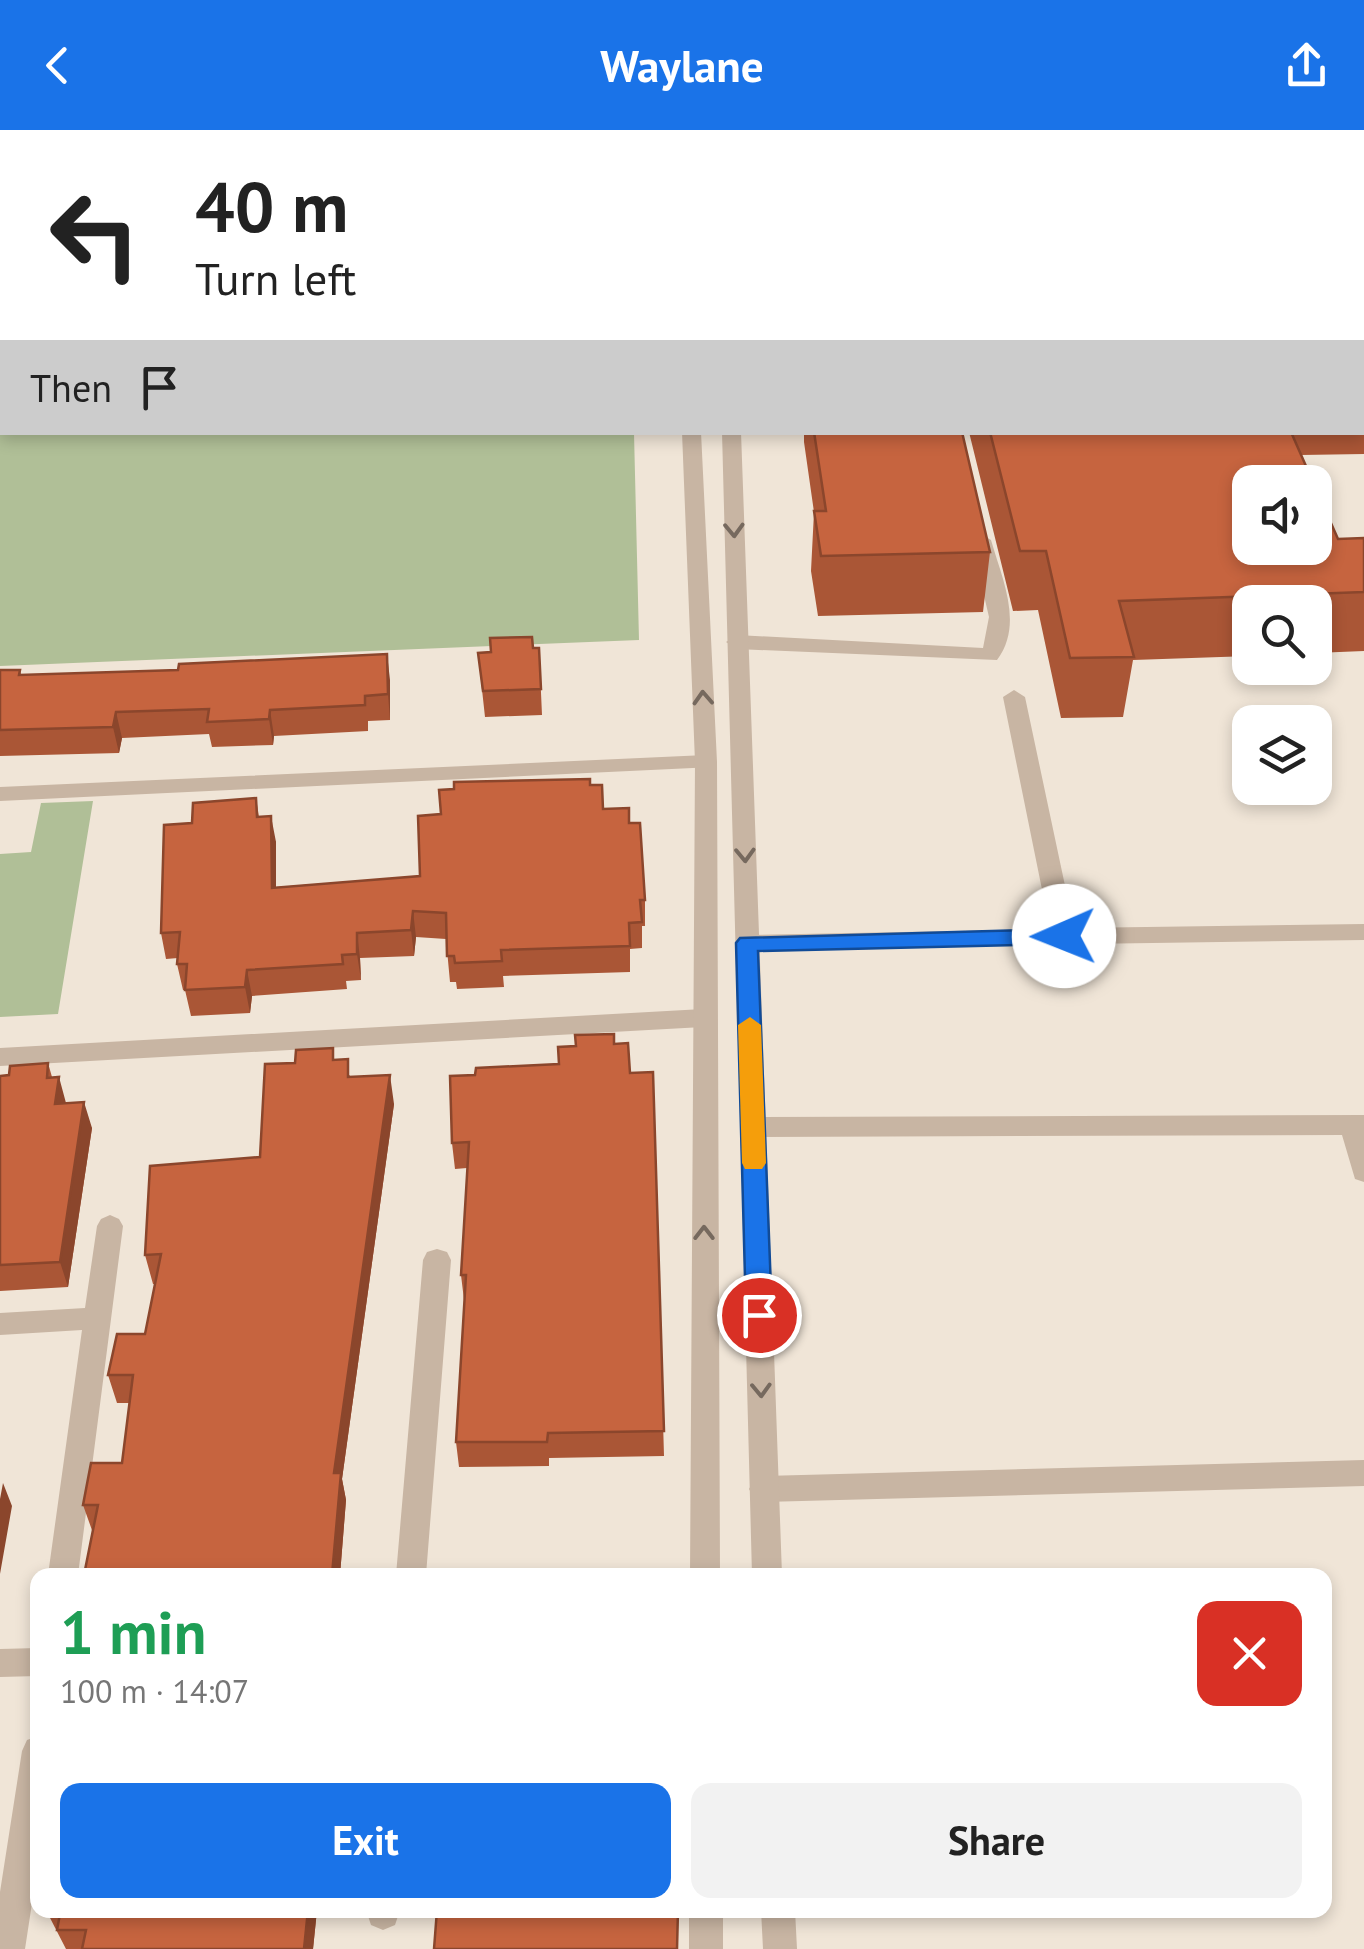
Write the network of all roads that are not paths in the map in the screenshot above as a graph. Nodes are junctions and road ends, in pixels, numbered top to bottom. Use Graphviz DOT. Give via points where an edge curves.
graph roads {
  1 [pos="691,435"];
  2 [pos="731,435"];
  3 [pos="977,524"];
  4 [pos="737,642"];
  5 [pos="1014,696"];
  6 [pos="706,762"];
  7 [pos="0,794"];
  8 [pos="1364,932"];
  9 [pos="1064,936"];
  10 [pos="747,943"];
  11 [pos="703,1018"];
  12 [pos="0,1057"];
  13 [pos="1358,1125"];
  14 [pos="753,1127"];
  15 [pos="1364,1172"];
  16 [pos="110,1226"];
  17 [pos="437,1260"];
  18 [pos="99,1318"];
  19 [pos="0,1324"];
  20 [pos="1364,1473"];
  21 [pos="764,1489"];
  22 [pos="64,1568"];
  23 [pos="412,1568"];
  24 [pos="705,1568"];
  25 [pos="767,1568"];
  26 [pos="30,1662"];
  27 [pos="0,1663"];
  28 [pos="30,1804"];
  29 [pos="706,1918"];
  30 [pos="778,1918"];
  31 [pos="8,1949"];
  32 [pos="706,1949"];
  33 [pos="780,1949"];
  6 -- 1 [label="street, one-way"];
  2 -- 4 [label="street, one-way"];
  3 -- 4 [label="street" via="1003,633 989,655"];
  4 -- 10 [label="street, one-way"];
  5 -- 9 [label="street"];
  6 -- 7 [label="street"];
  6 -- 11 [label="street"];
  8 -- 9 [label="street"];
  9 -- 10 [label="street"];
  10 -- 14 [label="street"];
  11 -- 12 [label="street"];
  24 -- 11 [label="street, one-way"];
  13 -- 14 [label="street"];
  13 -- 15 [label="street"];
  14 -- 21 [label="street, one-way"];
  16 -- 18 [label="street"];
  17 -- 23 [label="street"];
  18 -- 19 [label="street"];
  18 -- 22 [label="street"];
  20 -- 21 [label="street"];
  21 -- 25 [label="street"];
  26 -- 27 [label="street"];
  28 -- 31 [label="street"];
  29 -- 32 [label="street"];
  30 -- 33 [label="street"];
}
